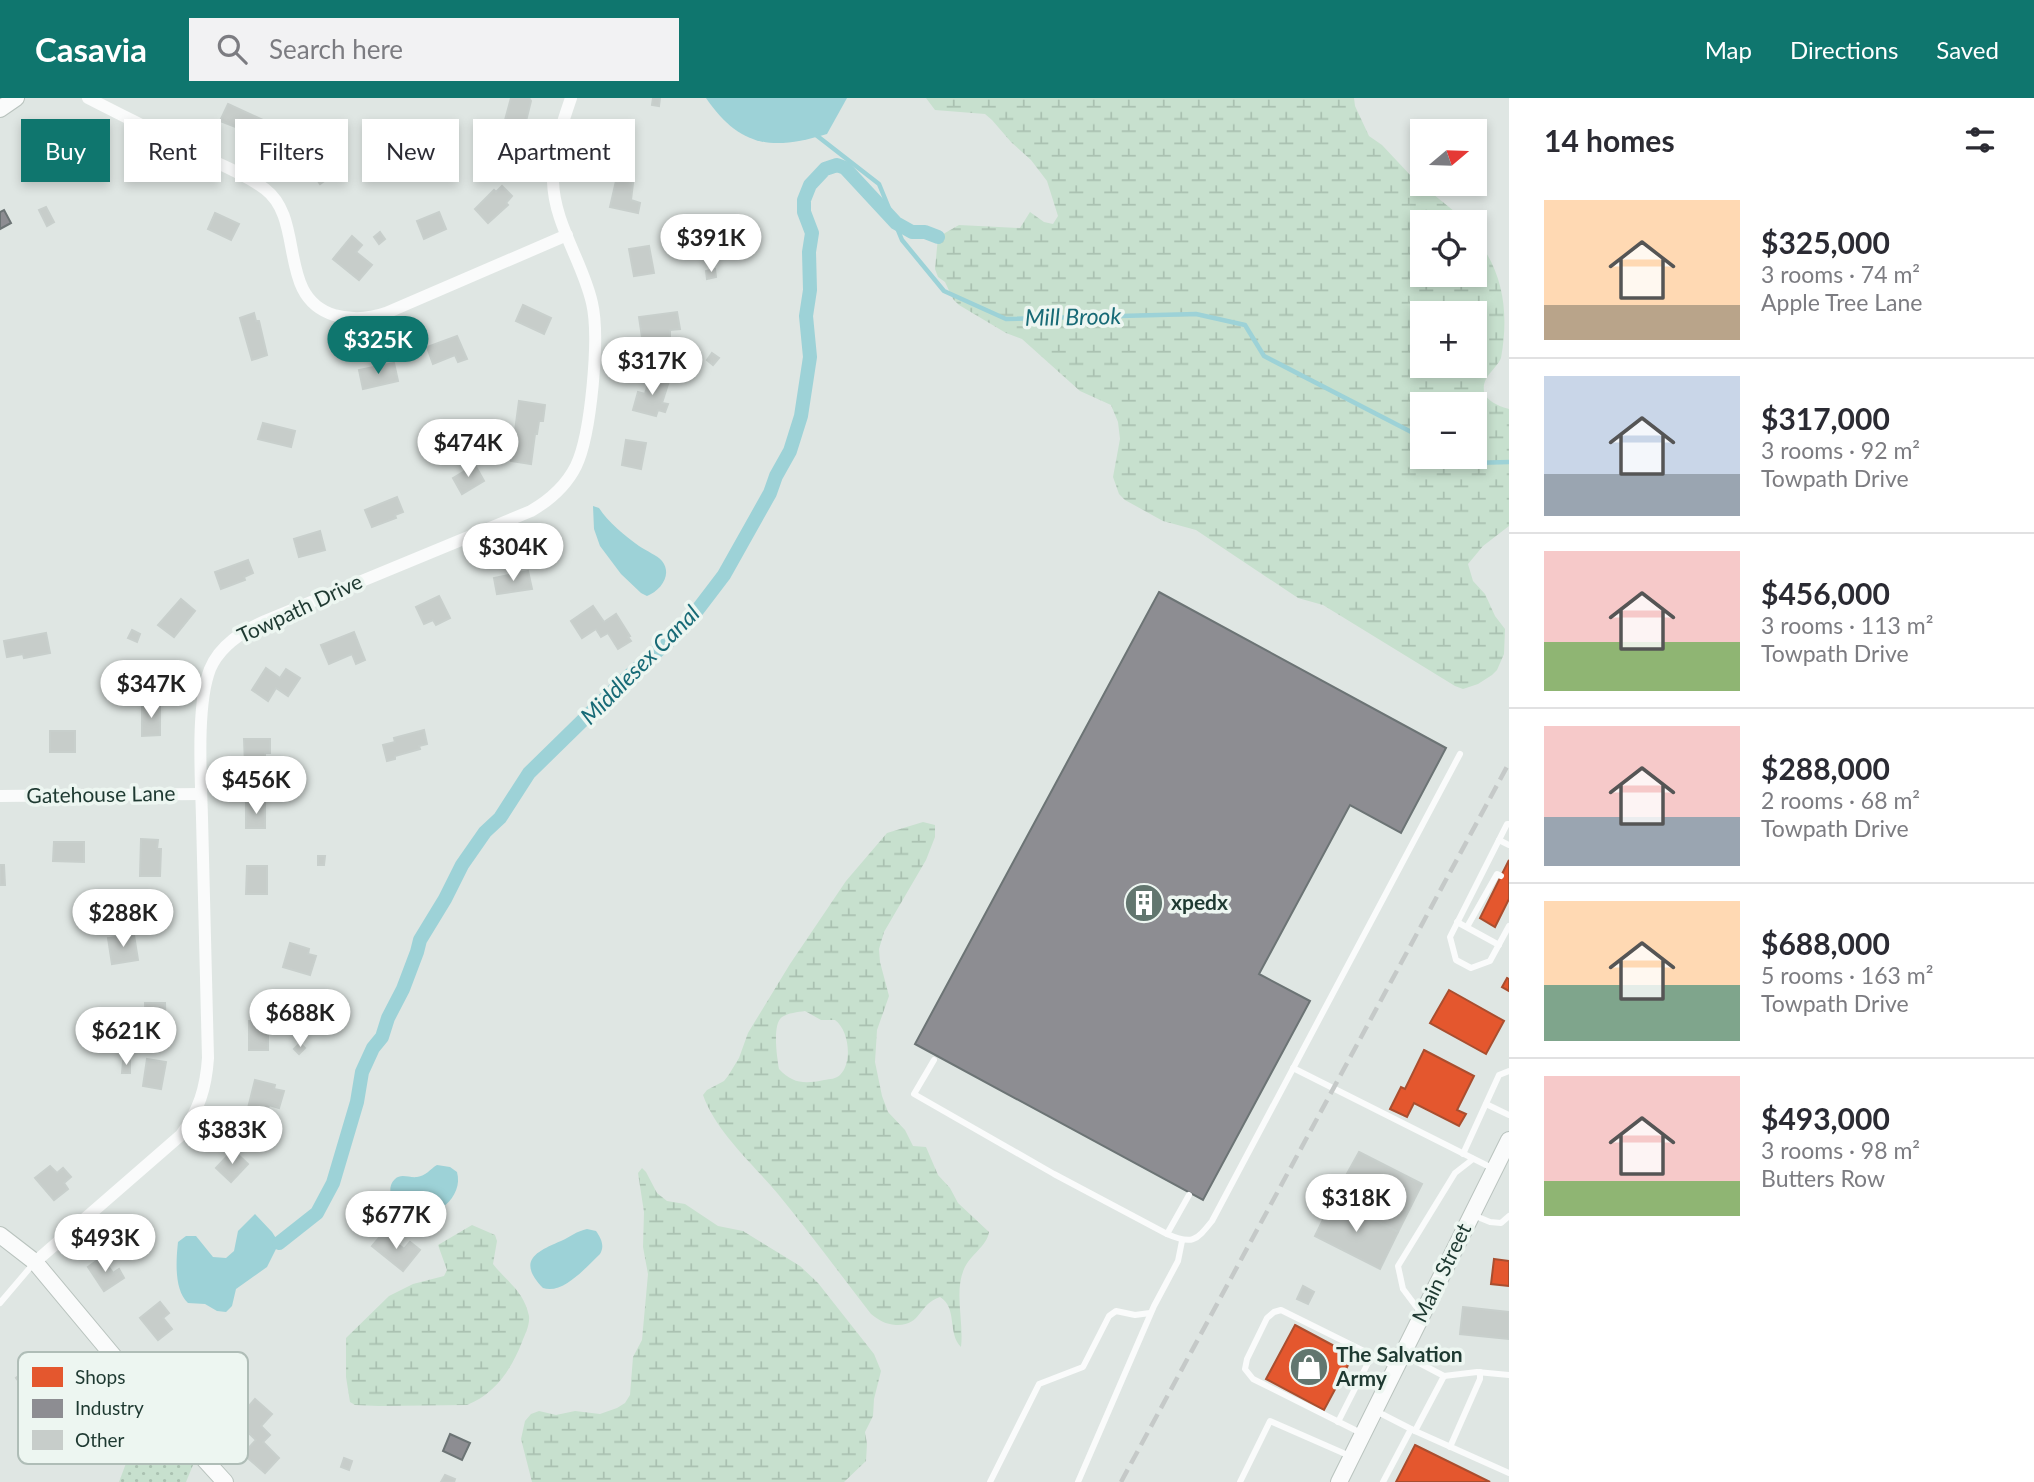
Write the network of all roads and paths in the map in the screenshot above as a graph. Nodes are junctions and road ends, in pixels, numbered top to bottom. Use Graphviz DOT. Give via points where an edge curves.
graph roads {
  1 [pos="16,98"];
  2 [pos="88,98"];
  3 [pos="571,98"];
  4 [pos="0,109"];
  5 [pos="568,235"];
  6 [pos="1460,754"];
  7 [pos="201,794"];
  8 [pos="0,796"];
  9 [pos="1509,824"];
  10 [pos="1499,840"];
  11 [pos="1509,845"];
  12 [pos="1501,876"];
  13 [pos="1457,922"];
  14 [pos="1509,926"];
  15 [pos="1467,928"];
  16 [pos="1499,946"];
  17 [pos="934,1060"];
  18 [pos="1293,1069"];
  19 [pos="1509,1071"];
  20 [pos="1486,1104"];
  21 [pos="1509,1115"];
  22 [pos="1509,1141"];
  23 [pos="1463,1154"];
  24 [pos="1473,1159"];
  25 [pos="1494,1169"];
  26 [pos="1189,1195"];
  27 [pos="1472,1214"];
  28 [pos="1509,1216"];
  29 [pos="1501,1223"];
  30 [pos="1509,1230"];
  31 [pos="1167,1234"];
  32 [pos="0,1236"];
  33 [pos="1182,1241"];
  34 [pos="35,1262"];
  35 [pos="0,1303"];
  36 [pos="1150,1314"];
  37 [pos="1422,1315"];
  38 [pos="110,1352"];
  39 [pos="1372,1355"];
  40 [pos="1399,1361"];
  41 [pos="1480,1372"];
  42 [pos="1509,1375"];
  43 [pos="1444,1376"];
  44 [pos="1374,1410"];
  45 [pos="1338,1422"];
  46 [pos="1413,1430"];
  47 [pos="1363,1434"];
  48 [pos="1450,1447"];
  49 [pos="1351,1457"];
  50 [pos="209,1464"];
  51 [pos="1509,1473"];
  52 [pos="225,1482"];
  53 [pos="990,1482"];
  54 [pos="1078,1482"];
  55 [pos="1240,1482"];
  56 [pos="1339,1482"];
  57 [pos="1384,1482"];
  1 -- 4 [label="main road"];
  2 -- 5 [label="street" via="270,193 284,218 298,281 315,304 332,314 369,318 386,313"];
  3 -- 5 [label="street, Towpath Drive" via="553,181"];
  5 -- 7 [label="street, Towpath Drive" via="592,302 595,328 584,442 570,475 531,511 265,621 229,643 211,668 206,685"];
  6 -- 18 [label="lane"];
  7 -- 8 [label="street, Gatehouse Lane"];
  7 -- 34 [label="street, Towpath Drive" via="208,1058 200,1104 181,1135"];
  9 -- 10 [label="lane"];
  10 -- 11 [label="lane"];
  10 -- 13 [label="lane"];
  12 -- 15 [label="lane" via="1497,874"];
  13 -- 15 [label="lane"];
  13 -- 16 [label="lane" via="1450,937 1456,960 1471,968 1490,961"];
  14 -- 16 [label="lane"];
  15 -- 16 [label="lane"];
  17 -- 31 [label="lane" via="914,1094"];
  18 -- 23 [label="lane"];
  18 -- 33 [label="lane" via="1212,1221 1198,1238"];
  19 -- 20 [label="lane" via="1499,1076"];
  20 -- 21 [label="lane"];
  20 -- 23 [label="lane"];
  22 -- 25 [label="main road, Main Street"];
  23 -- 24 [label="lane"];
  24 -- 25 [label="lane"];
  24 -- 37 [label="lane" via="1455,1173 1398,1266 1403,1289"];
  25 -- 27 [label="main road, Main Street"];
  26 -- 31 [label="lane"];
  27 -- 29 [label="lane"];
  27 -- 37 [label="main road, Main Street"];
  28 -- 29 [label="lane"];
  29 -- 30 [label="lane"];
  31 -- 33 [label="lane"];
  32 -- 34 [label="main road"];
  33 -- 36 [label="lane" via="1172,1274"];
  34 -- 35 [label="lane"];
  34 -- 38 [label="main road"];
  36 -- 53 [label="lane" via="1116,1311 1083,1367 1040,1384"];
  36 -- 54 [label="lane"];
  37 -- 40 [label="main road, Main Street"];
  39 -- 40 [label="lane"];
  39 -- 45 [label="lane"];
  39 -- 45 [label="lane" via="1284,1311 1269,1315 1246,1362 1248,1375"];
  40 -- 43 [label="lane"];
  40 -- 44 [label="main road, Main Street"];
  41 -- 42 [label="lane"];
  41 -- 43 [label="lane"];
  41 -- 48 [label="lane"];
  43 -- 46 [label="lane"];
  44 -- 46 [label="lane"];
  44 -- 47 [label="main road, Main Street"];
  45 -- 47 [label="lane"];
  46 -- 48 [label="lane"];
  46 -- 57 [label="lane"];
  47 -- 49 [label="main road, Main Street"];
  48 -- 51 [label="lane"];
  49 -- 55 [label="lane" via="1270,1421"];
  49 -- 56 [label="main road, Main Street"];
  50 -- 52 [label="main road"];
}
